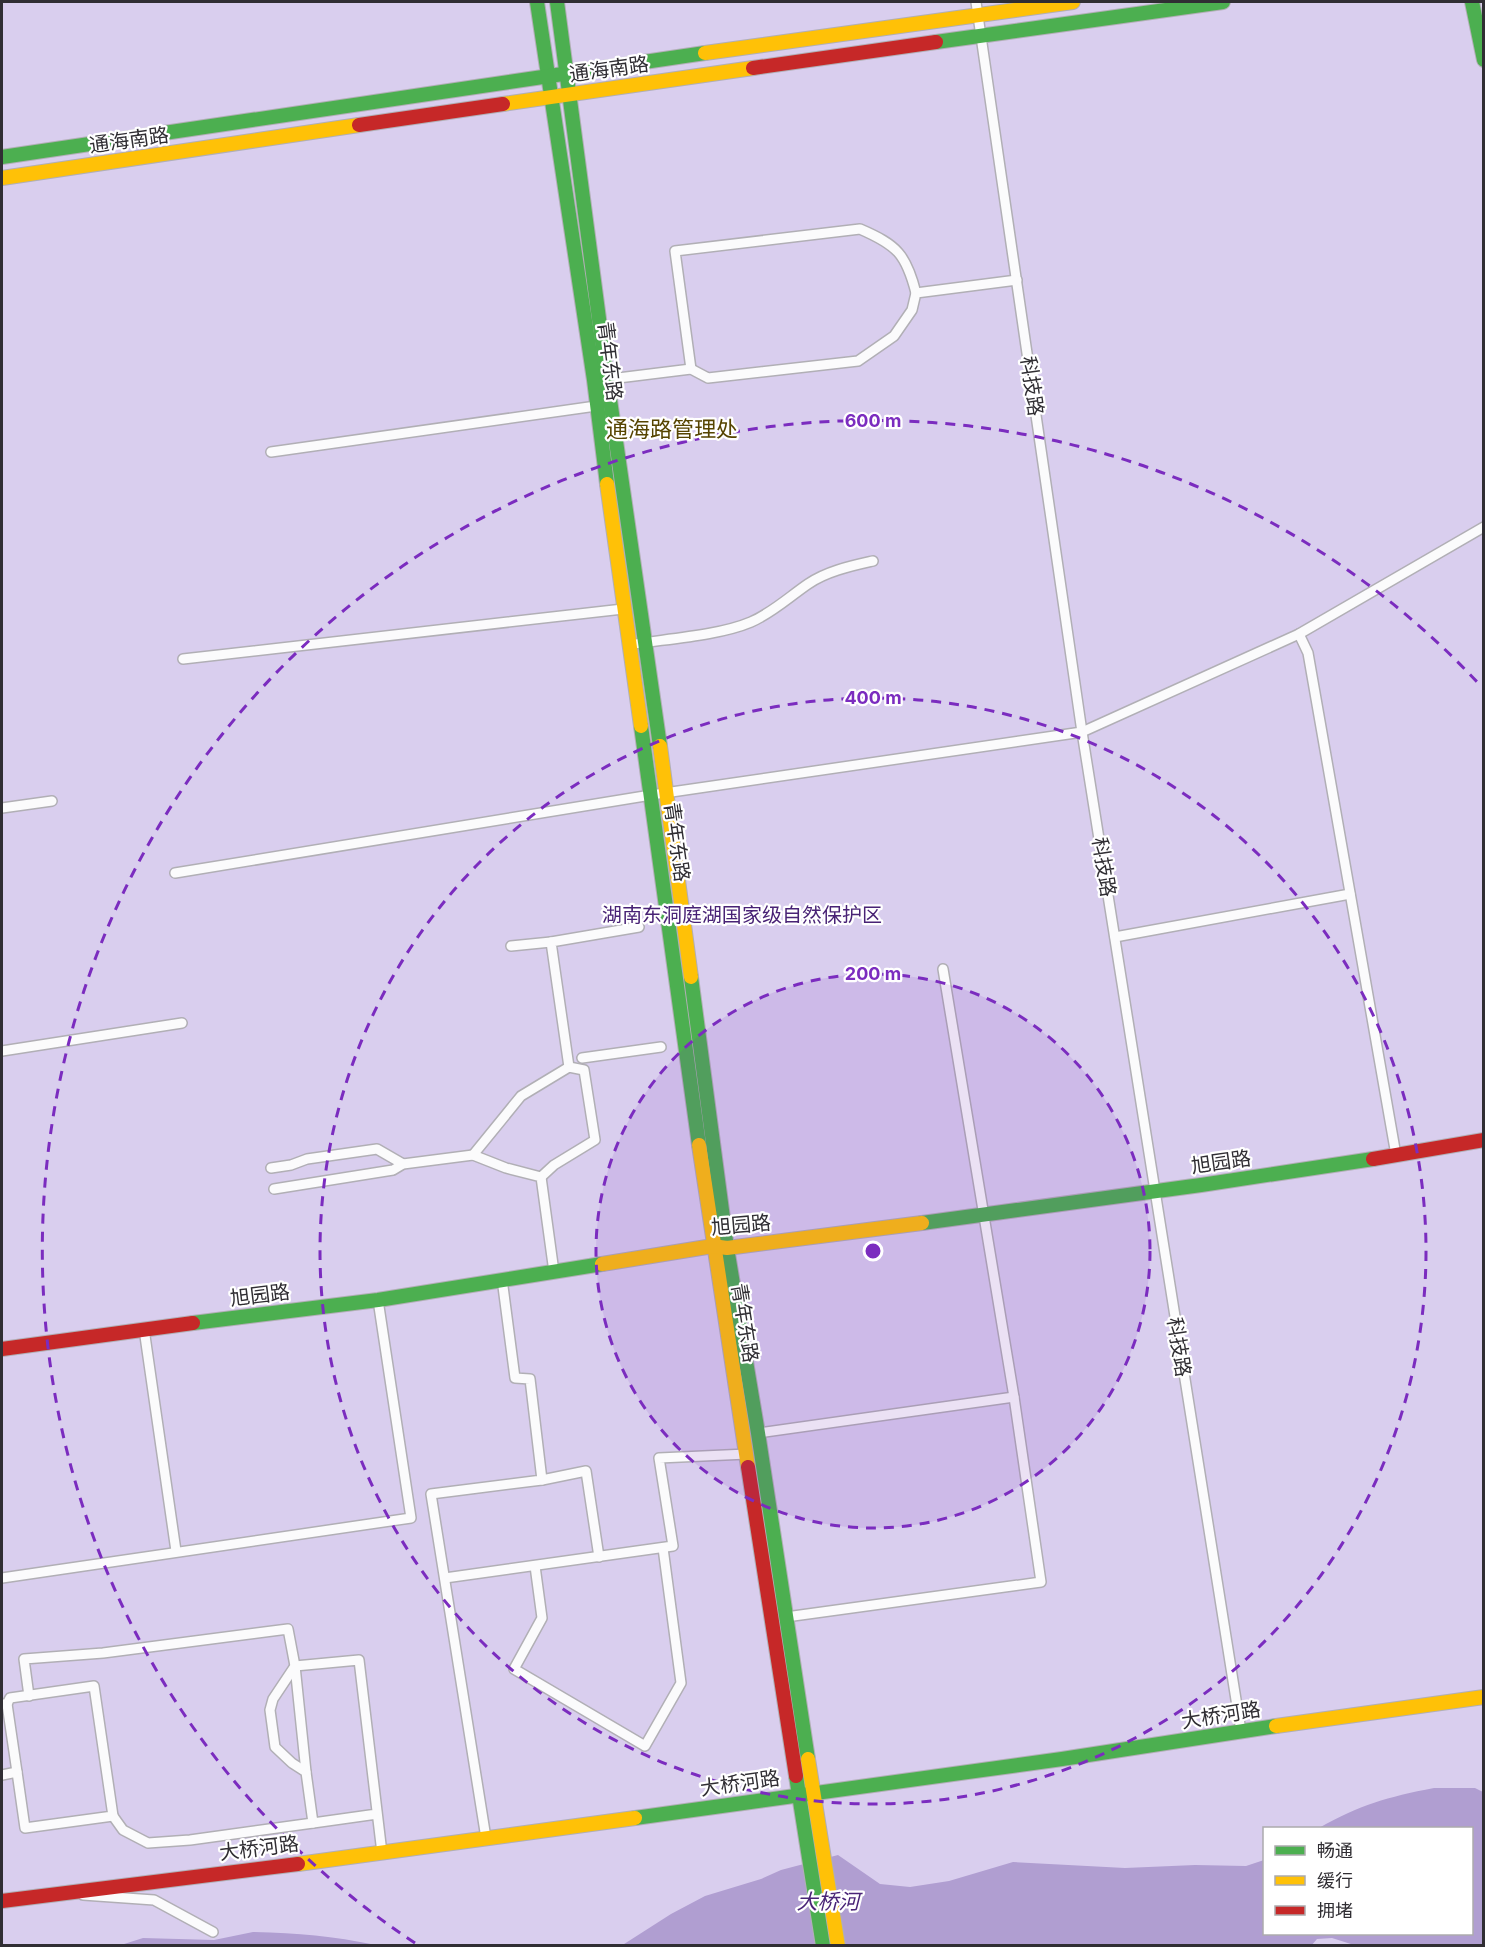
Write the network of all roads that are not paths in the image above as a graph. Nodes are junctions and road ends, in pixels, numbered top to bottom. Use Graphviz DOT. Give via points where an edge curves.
graph roads {
  1 [pos="537,2"];
  2 [pos="557,2"];
  3 [pos="1073,2"];
  4 [pos="1223,2"];
  5 [pos="1472,2"];
  6 [pos="977,8"];
  7 [pos="981,35"];
  8 [pos="1484,60"];
  9 [pos="567,73"];
  10 [pos="549,75"];
  11 [pos="570,94"];
  12 [pos="553,97"];
  13 [pos="2,157"];
  14 [pos="2,178"];
  15 [pos="1017,280"];
  16 [pos="916,293"];
  17 [pos="691,369"];
  18 [pos="600,380"];
  19 [pos="596,406"];
  20 [pos="272,452"];
  21 [pos="1484,527"];
  22 [pos="873,561"];
  23 [pos="622,609"];
  24 [pos="1299,634"];
  25 [pos="645,642"];
  26 [pos="628,645"];
  27 [pos="183,659"];
  28 [pos="1082,732"];
  29 [pos="667,794"];
  30 [pos="651,795"];
  31 [pos="52,801"];
  32 [pos="2,808"];
  33 [pos="175,873"];
  34 [pos="1350,894"];
  35 [pos="639,927"];
  36 [pos="1114,937"];
  37 [pos="551,942"];
  38 [pos="511,946"];
  39 [pos="943,969"];
  40 [pos="182,1023"];
  41 [pos="661,1047"];
  42 [pos="2,1051"];
  43 [pos="582,1058"];
  44 [pos="569,1064"];
  45 [pos="584,1070"];
  46 [pos="1484,1140"];
  47 [pos="473,1155"];
  48 [pos="1396,1155"];
  49 [pos="403,1164"];
  50 [pos="291,1165"];
  51 [pos="271,1168"];
  52 [pos="541,1177"];
  53 [pos="294,1186"];
  54 [pos="274,1190"];
  55 [pos="1155,1191"];
  56 [pos="984,1215"];
  57 [pos="720,1247"];
  58 [pos="554,1272"];
  59 [pos="502,1279"];
  60 [pos="378,1300"];
  61 [pos="144,1329"];
  62 [pos="2,1349"];
  63 [pos="1014,1396"];
  64 [pos="758,1433"];
  65 [pos="747,1454"];
  66 [pos="542,1480"];
  67 [pos="663,1548"];
  68 [pos="176,1551"];
  69 [pos="599,1557"];
  70 [pos="535,1566"];
  71 [pos="2,1578"];
  72 [pos="445,1578"];
  73 [pos="786,1617"];
  74 [pos="295,1666"];
  75 [pos="29,1696"];
  76 [pos="1484,1697"];
  77 [pos="4,1704"];
  78 [pos="1241,1731"];
  79 [pos="17,1772"];
  80 [pos="306,1772"];
  81 [pos="2,1775"];
  82 [pos="798,1794"];
  83 [pos="814,1799"];
  84 [pos="377,1814"];
  85 [pos="112,1816"];
  86 [pos="313,1822"];
  87 [pos="486,1838"];
  88 [pos="382,1853"];
  89 [pos="64,1892"];
  90 [pos="2,1901"];
  91 [pos="213,1932"];
  92 [pos="823,1946"];
  93 [pos="838,1946"];
  1 -- 10 [label="street, 青年东路"];
  2 -- 9 [label="street, 青年东路"];
  3 -- 6 [label="street, 通海南路"];
  4 -- 7 [label="street, 通海南路"];
  5 -- 8 [label="street"];
  6 -- 7 [label="street, 科技路"];
  6 -- 9 [label="street, 通海南路"];
  7 -- 11 [label="street, 通海南路"];
  7 -- 15 [label="street, 科技路"];
  9 -- 10 [label="street, 通海南路"];
  9 -- 11 [label="street, 青年东路"];
  10 -- 12 [label="street, 青年东路"];
  10 -- 13 [label="street, 通海南路"];
  11 -- 12 [label="street, 通海南路"];
  11 -- 18 [label="street, 青年东路"];
  12 -- 14 [label="street, 通海南路"];
  12 -- 18 [label="street, 青年东路"];
  15 -- 16 [label="street"];
  15 -- 28 [label="street, 科技路"];
  16 -- 17 [label="street" via="912,310 894,336 858,361 708,378"];
  16 -- 17 [label="street" via="900,253 860,229 675,251"];
  17 -- 18 [label="street"];
  18 -- 19 [label="street, 青年东路"];
  18 -- 25 [label="street, 青年东路"];
  19 -- 20 [label="street"];
  19 -- 23 [label="street, 青年东路"];
  21 -- 24 [label="street"];
  22 -- 25 [label="street" via="841,568 810,582 777,608 750,622"];
  23 -- 26 [label="street, 青年东路"];
  23 -- 27 [label="street"];
  24 -- 28 [label="street"];
  24 -- 34 [label="street" via="1308,653"];
  25 -- 26 [label="street"];
  25 -- 29 [label="street, 青年东路"];
  26 -- 30 [label="street, 青年东路"];
  28 -- 29 [label="street"];
  28 -- 36 [label="street, 科技路"];
  29 -- 30 [label="street"];
  29 -- 57 [label="street, 青年东路"];
  30 -- 33 [label="street"];
  30 -- 57 [label="street, 青年东路"];
  31 -- 32 [label="street"];
  34 -- 36 [label="street"];
  34 -- 48 [label="street"];
  35 -- 37 [label="street"];
  36 -- 55 [label="street, 科技路"];
  37 -- 38 [label="street"];
  37 -- 44 [label="street"];
  39 -- 56 [label="street"];
  40 -- 42 [label="street"];
  41 -- 43 [label="street"];
  43 -- 44 [label="street"];
  43 -- 45 [label="street"];
  44 -- 45 [label="street"];
  44 -- 47 [label="street" via="521,1096"];
  45 -- 52 [label="street" via="595,1140"];
  46 -- 48 [label="street, 旭园路"];
  47 -- 49 [label="street"];
  47 -- 52 [label="street"];
  48 -- 55 [label="street, 旭园路"];
  49 -- 50 [label="street" via="377,1149"];
  49 -- 53 [label="street" via="393,1170"];
  50 -- 51 [label="street"];
  50 -- 53 [label="street"];
  52 -- 58 [label="street"];
  53 -- 54 [label="street"];
  55 -- 56 [label="street, 旭园路"];
  55 -- 78 [label="street, 科技路"];
  56 -- 57 [label="street, 旭园路"];
  56 -- 63 [label="street"];
  57 -- 58 [label="street, 旭园路"];
  57 -- 64 [label="street, 青年东路"];
  57 -- 65 [label="street, 青年东路"];
  58 -- 59 [label="street, 旭园路"];
  59 -- 60 [label="street, 旭园路"];
  59 -- 66 [label="street" via="515,1378 530,1379"];
  60 -- 61 [label="street, 旭园路"];
  60 -- 68 [label="street" via="411,1518"];
  61 -- 62 [label="street, 旭园路"];
  61 -- 68 [label="street"];
  63 -- 64 [label="street"];
  63 -- 73 [label="street" via="1041,1582"];
  64 -- 73 [label="street, 青年东路"];
  65 -- 67 [label="street" via="659,1458 673,1546"];
  65 -- 82 [label="street, 青年东路"];
  66 -- 69 [label="street" via="586,1472"];
  66 -- 72 [label="street" via="431,1494"];
  67 -- 69 [label="street"];
  67 -- 70 [label="street" via="681,1683 645,1746 514,1669 542,1618"];
  68 -- 71 [label="street"];
  69 -- 70 [label="street"];
  70 -- 72 [label="street"];
  72 -- 87 [label="street"];
  73 -- 83 [label="street, 青年东路"];
  74 -- 75 [label="street" via="288,1629 24,1659"];
  74 -- 80 [label="street"];
  74 -- 80 [label="street" via="270,1710 274,1748"];
  74 -- 84 [label="street" via="359,1660"];
  75 -- 77 [label="street" via="10,1698"];
  75 -- 85 [label="street" via="94,1686"];
  76 -- 78 [label="street, 大桥河路"];
  77 -- 79 [label="street"];
  78 -- 83 [label="street, 大桥河路"];
  79 -- 81 [label="street"];
  79 -- 85 [label="street" via="25,1828"];
  80 -- 86 [label="street"];
  82 -- 83 [label="street, 大桥河路"];
  82 -- 87 [label="street, 大桥河路"];
  82 -- 92 [label="street, 青年东路"];
  83 -- 93 [label="street, 青年东路"];
  84 -- 86 [label="street"];
  84 -- 88 [label="street"];
  85 -- 86 [label="street" via="123,1830 148,1843"];
  87 -- 88 [label="street, 大桥河路"];
  88 -- 89 [label="street, 大桥河路"];
  89 -- 90 [label="street, 大桥河路"];
  89 -- 91 [label="street" via="154,1900"];
}
